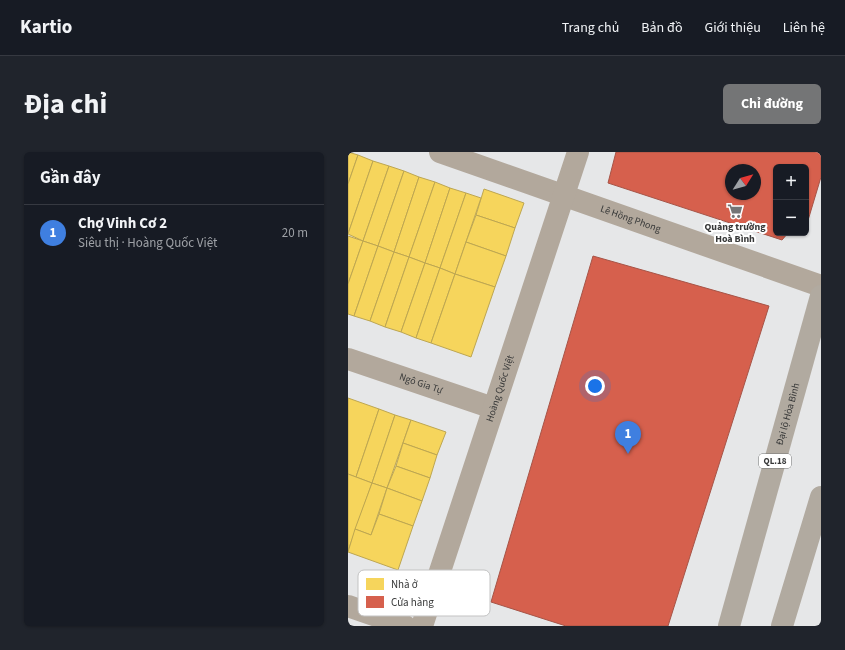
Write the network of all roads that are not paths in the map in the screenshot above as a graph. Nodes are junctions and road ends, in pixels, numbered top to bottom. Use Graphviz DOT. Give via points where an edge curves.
graph roads {
  1 [pos="440,152"];
  2 [pos="578,152"];
  3 [pos="564,197"];
  4 [pos="821,286"];
  5 [pos="821,296"];
  6 [pos="348,359"];
  7 [pos="493,408"];
  8 [pos="821,497"];
  9 [pos="440,570"];
  10 [pos="348,606"];
  11 [pos="358,610"];
  12 [pos="376,616"];
  13 [pos="425,616"];
  14 [pos="405,626"];
  15 [pos="422,626"];
  16 [pos="729,626"];
  17 [pos="782,626"];
  1 -- 3 [label="street, Lê Hồng Phong"];
  2 -- 3 [label="street, Hoàng Quốc Việt"];
  3 -- 4 [label="street, Lê Hồng Phong"];
  3 -- 7 [label="street, Hoàng Quốc Việt"];
  5 -- 16 [label="highway, Đại lộ Hòa Bình / QL.18"];
  6 -- 7 [label="street, Ngô Gia Tự"];
  7 -- 9 [label="street, Hoàng Quốc Việt"];
  8 -- 17 [label="highway"];
  10 -- 11 [label="street"];
  12 -- 14 [label="street"];
  13 -- 15 [label="street, Hoàng Quốc Việt"];
}
